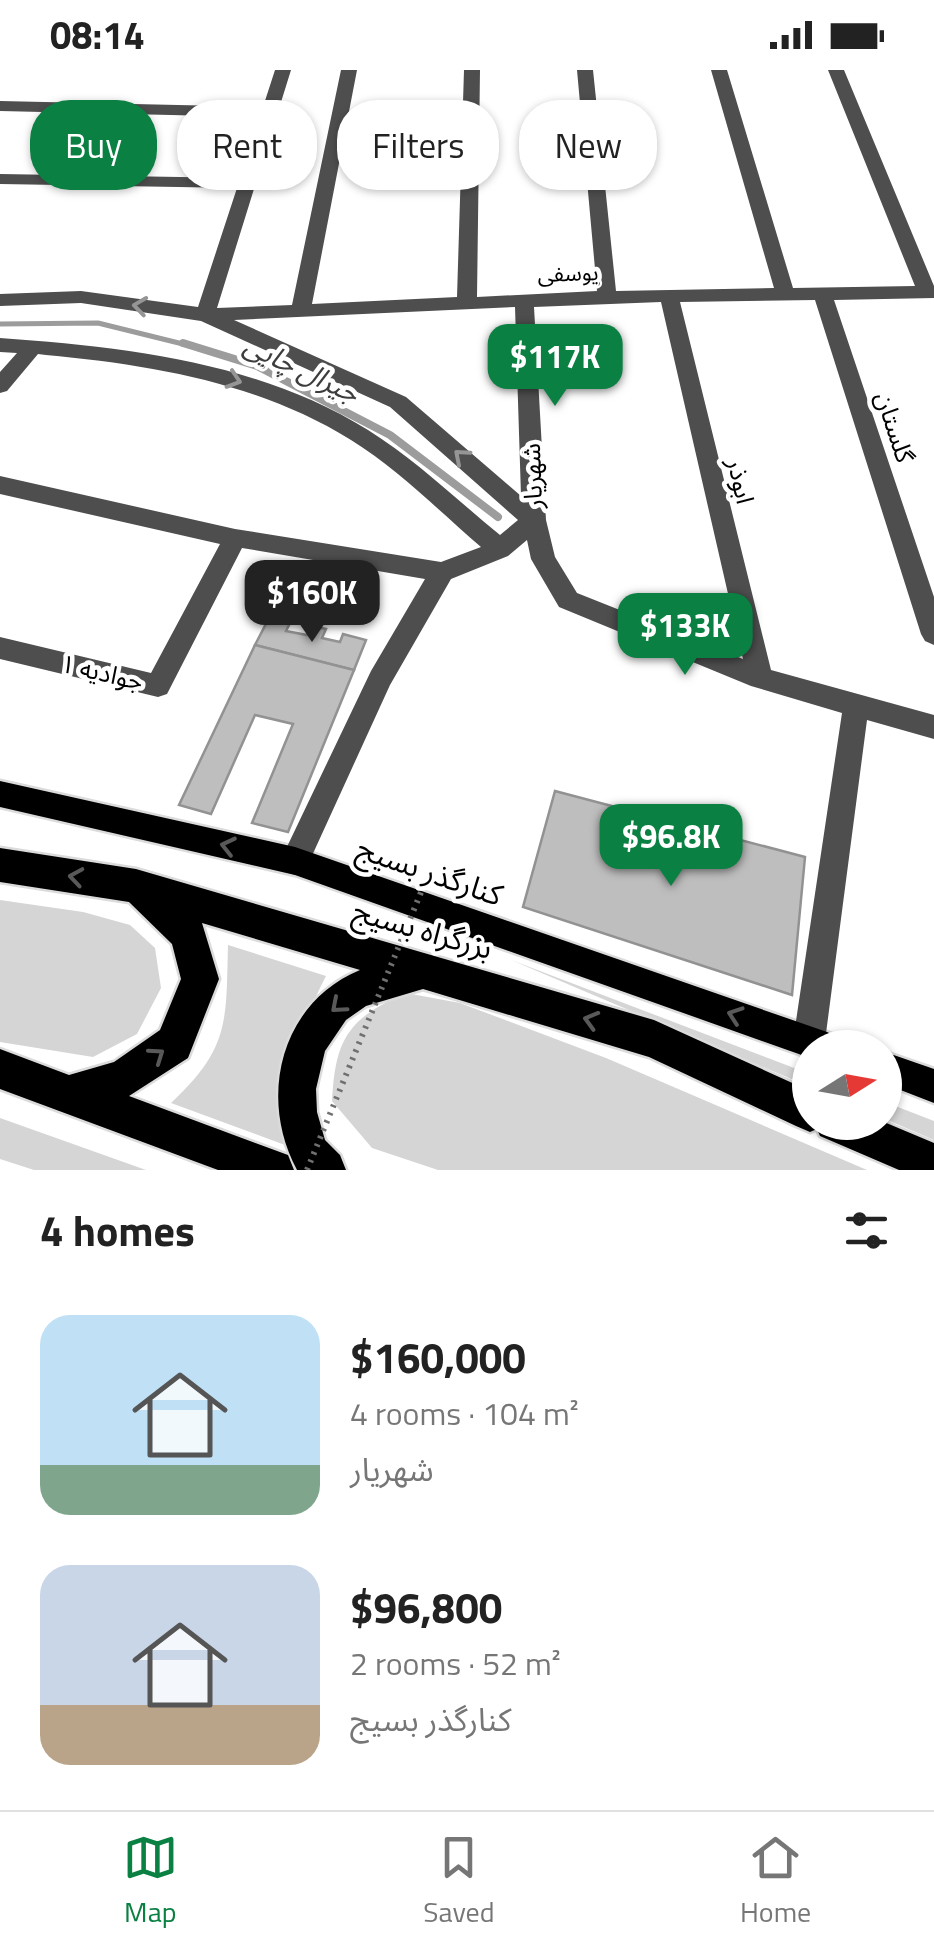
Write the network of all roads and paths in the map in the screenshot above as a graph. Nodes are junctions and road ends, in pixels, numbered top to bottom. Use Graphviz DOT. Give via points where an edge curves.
graph roads {
  1 [pos="283,70"];
  2 [pos="349,70"];
  3 [pos="472,70"];
  4 [pos="585,70"];
  5 [pos="719,70"];
  6 [pos="836,70"];
  7 [pos="272,100"];
  8 [pos="0,106"];
  9 [pos="177,110"];
  10 [pos="0,179"];
  11 [pos="177,183"];
  12 [pos="244,190"];
  13 [pos="931,292"];
  14 [pos="822,293"];
  15 [pos="785,294"];
  16 [pos="608,297"];
  17 [pos="669,297"];
  18 [pos="0,300"];
  19 [pos="524,300"];
  20 [pos="467,304"];
  21 [pos="301,308"];
  22 [pos="205,315"];
  23 [pos="0,344"];
  24 [pos="33,346"];
  25 [pos="0,386"];
  26 [pos="0,485"];
  27 [pos="534,520"];
  28 [pos="236,538"];
  29 [pos="500,549"];
  30 [pos="442,572"];
  31 [pos="934,634"];
  32 [pos="0,648"];
  33 [pos="760,678"];
  34 [pos="856,706"];
  35 [pos="934,727"];
  36 [pos="0,794"];
  37 [pos="294,861"];
  38 [pos="0,866"];
  39 [pos="424,885"];
  40 [pos="136,886"];
  41 [pos="426,971"];
  42 [pos="820,1030"];
  43 [pos="792,1035"];
  44 [pos="0,1069"];
  45 [pos="902,1074"];
  46 [pos="934,1086"];
  47 [pos="70,1094"];
  48 [pos="792,1104"];
  49 [pos="877,1140"];
  50 [pos="934,1164"];
  51 [pos="273,1170"];
  52 [pos="307,1170"];
  53 [pos="325,1170"];
  1 -- 7 [label="street"];
  2 -- 21 [label="street"];
  3 -- 20 [label="street"];
  4 -- 16 [label="street"];
  5 -- 15 [label="street"];
  6 -- 13 [label="street"];
  8 -- 9 [label="street"];
  10 -- 11 [label="street"];
  12 -- 22 [label="street"];
  13 -- 14 [label="street, یوسفی"];
  14 -- 15 [label="street, یوسفی"];
  14 -- 31 [label="street, گلستان"];
  15 -- 17 [label="street, یوسفی"];
  16 -- 17 [label="street, یوسفی"];
  16 -- 19 [label="street, یوسفی"];
  17 -- 33 [label="street, ابوذر"];
  22 -- 18 [label="street, one-way" via="81,298"];
  19 -- 20 [label="street, یوسفی"];
  19 -- 27 [label="street, شهریار"];
  20 -- 21 [label="street, یوسفی"];
  21 -- 22 [label="street, یوسفی"];
  27 -- 22 [label="street, one-way" via="398,402"];
  23 -- 24 [label="street"];
  24 -- 25 [label="street"];
  24 -- 29 [label="street, one-way" via="136,356 237,380 298,404 360,435"];
  26 -- 28 [label="street"];
  27 -- 29 [label="street, شهریار"];
  27 -- 33 [label="street" via="543,559 568,600"];
  28 -- 30 [label="street"];
  28 -- 32 [label="street, جوادیه ۱" via="158,686"];
  29 -- 30 [label="street, شهریار"];
  30 -- 37 [label="street" via="380,679"];
  33 -- 34 [label="street"];
  34 -- 35 [label="street"];
  34 -- 42 [label="street"];
  37 -- 36 [label="main road, کنارگذر بسیج, one-way"];
  43 -- 37 [label="main road, کنارگذر بسیج, one-way"];
  40 -- 38 [label="highway, بزرگراه بسیج, one-way"];
  39 -- 52 [label="path, bridge"];
  40 -- 41 [label="highway, بزرگراه بسیج"];
  47 -- 40 [label="highway, one-way" via="123,1080 174,1044 200,979 188,934"];
  48 -- 41 [label="highway, بزرگراه بسیج, one-way" via="654,1039"];
  41 -- 53 [label="highway, one-way" via="373,981 331,1008 312,1038 299,1070 295,1114"];
  44 -- 47 [label="highway"];
  45 -- 46 [label="main road"];
  47 -- 51 [label="highway"];
  49 -- 50 [label="highway"];
}
